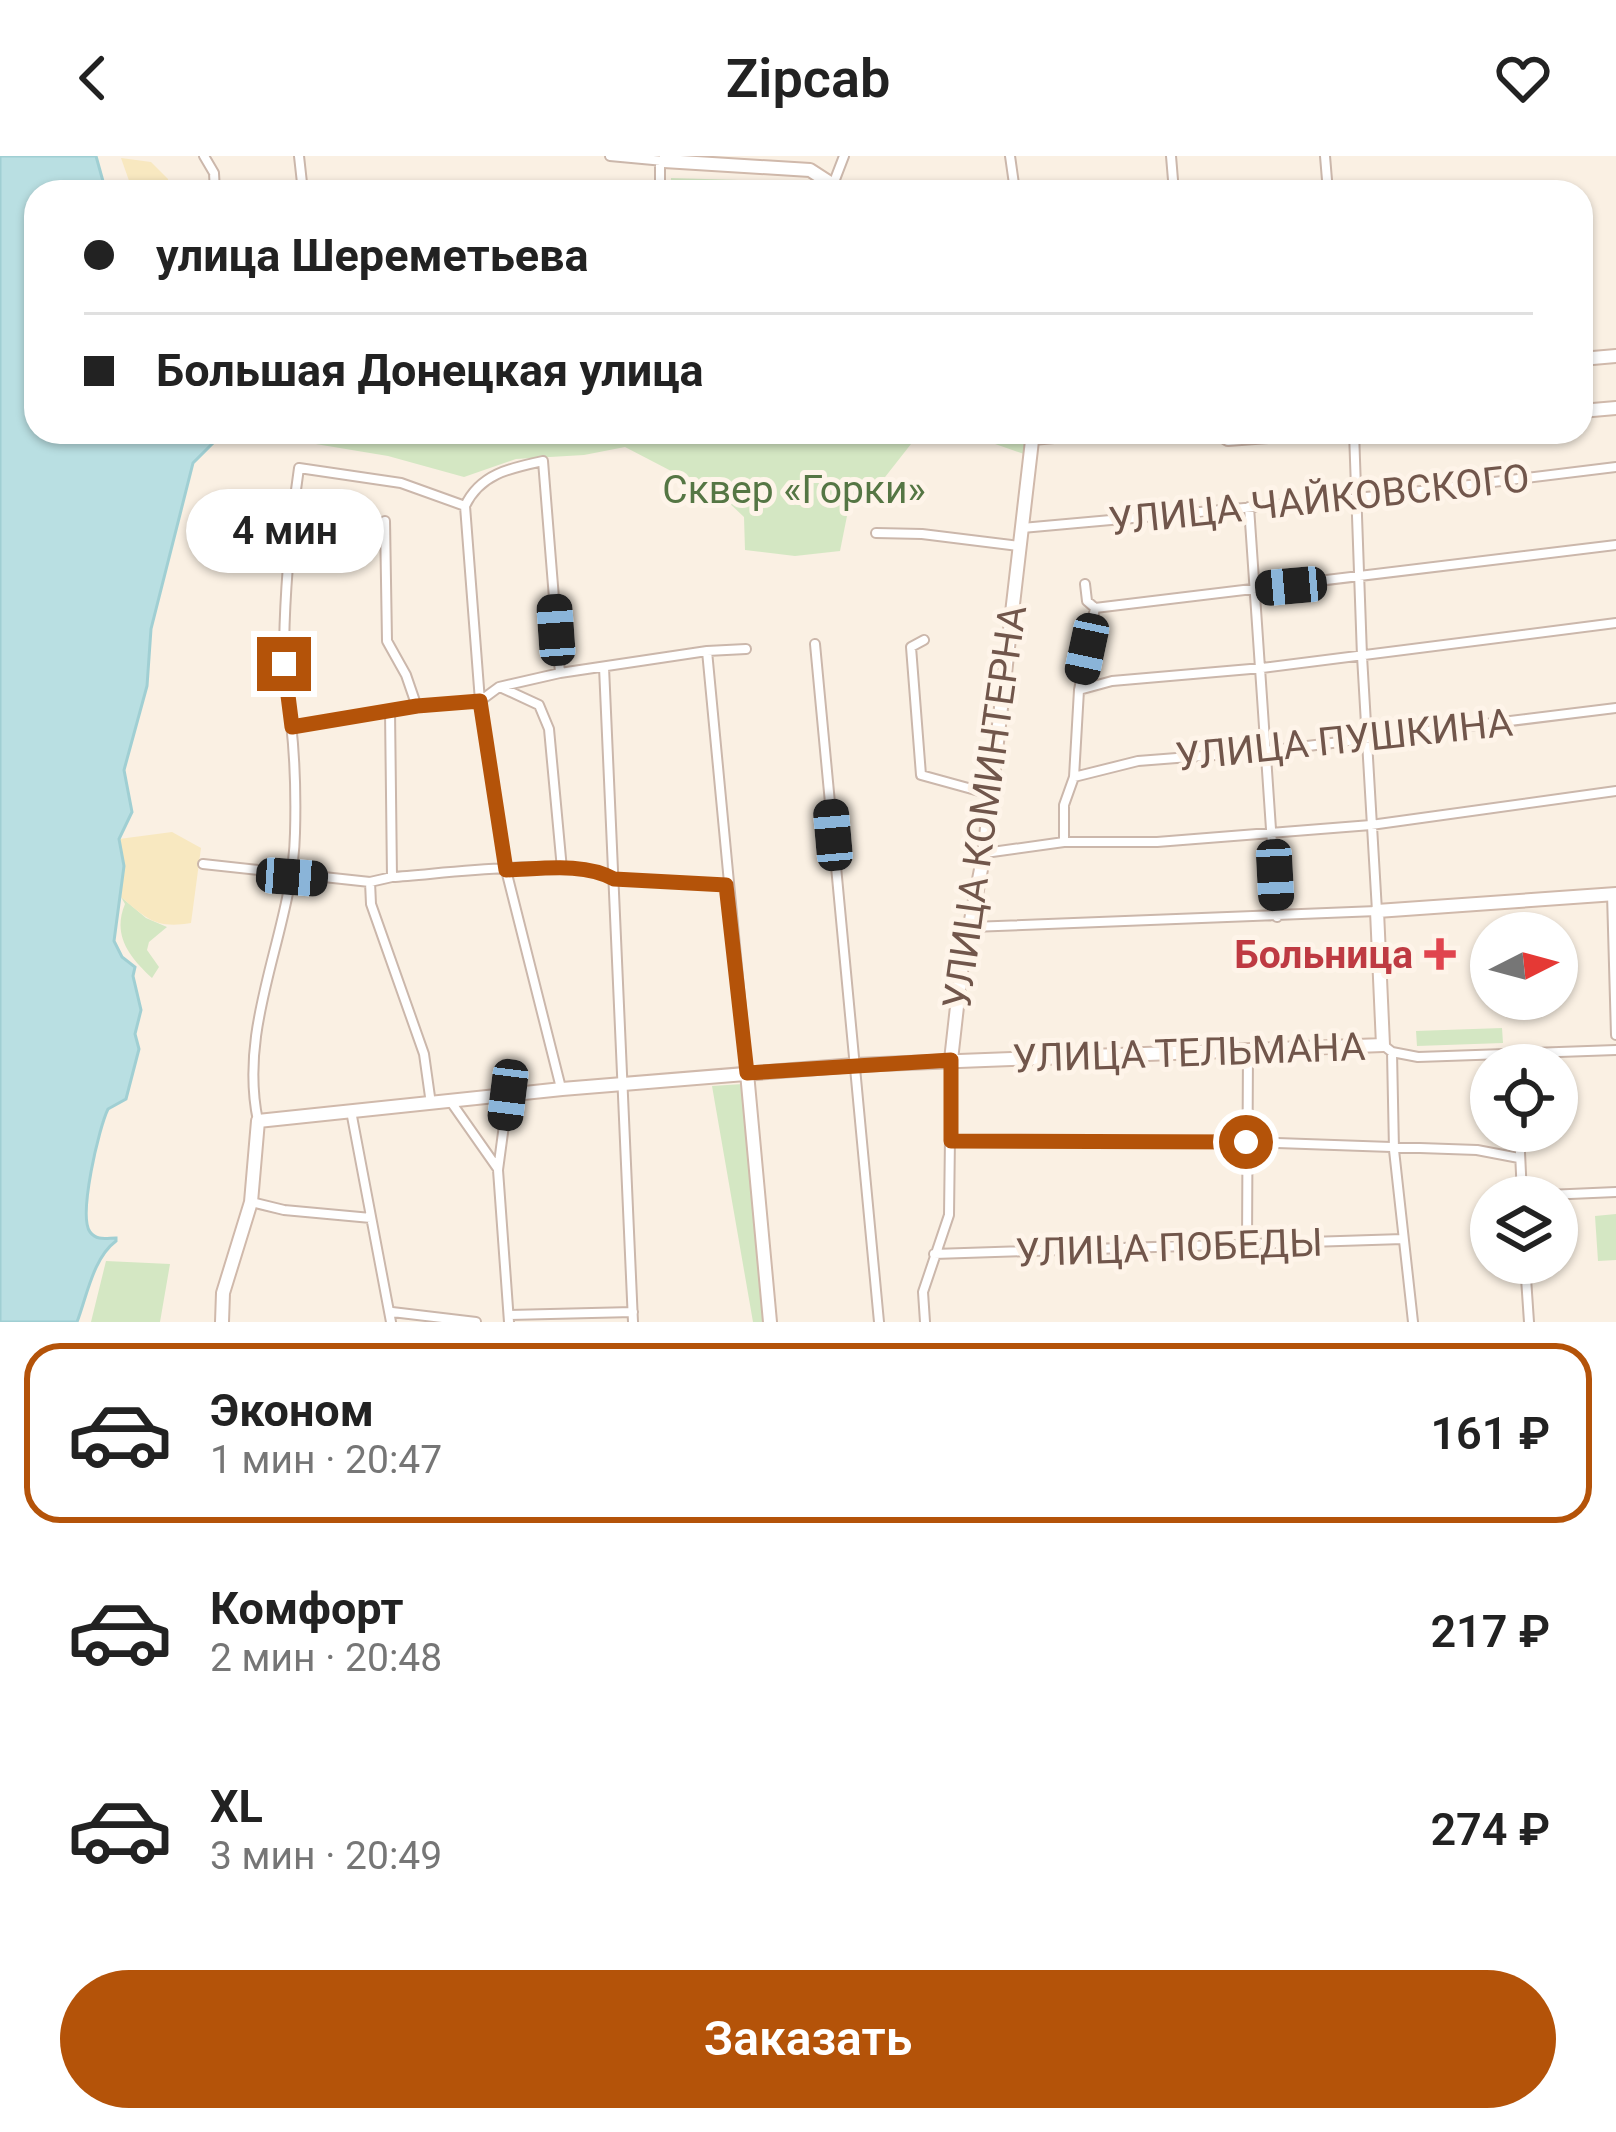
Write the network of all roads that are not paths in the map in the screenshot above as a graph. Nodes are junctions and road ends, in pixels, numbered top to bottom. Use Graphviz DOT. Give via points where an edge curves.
graph roads {
  1 [pos="610,156"];
  2 [pos="663,159"];
  3 [pos="827,180"];
  4 [pos="1032,444"];
  5 [pos="1354,444"];
  6 [pos="1616,467"];
  7 [pos="1355,498"];
  8 [pos="465,506"];
  9 [pos="1249,508"];
  10 [pos="385,521"];
  11 [pos="1022,528"];
  12 [pos="876,533"];
  13 [pos="1616,545"];
  14 [pos="1018,546"];
  15 [pos="1360,579"];
  16 [pos="1085,584"];
  17 [pos="1256,589"];
  18 [pos="1095,608"];
  19 [pos="1616,623"];
  20 [pos="925,640"];
  21 [pos="815,644"];
  22 [pos="746,649"];
  23 [pos="706,651"];
  24 [pos="1362,656"];
  25 [pos="604,667"];
  26 [pos="1262,668"];
  27 [pos="560,673"];
  28 [pos="499,687"];
  29 [pos="1078,690"];
  30 [pos="480,701"];
  31 [pos="417,706"];
  32 [pos="1616,707"];
  33 [pos="390,711"];
  34 [pos="292,727"];
  35 [pos="1368,740"];
  36 [pos="1268,751"];
  37 [pos="1074,777"];
  38 [pos="1616,791"];
  39 [pos="989,794"];
  40 [pos="1371,825"];
  41 [pos="1272,833"];
  42 [pos="1064,842"];
  43 [pos="984,854"];
  44 [pos="203,863"];
  45 [pos="562,868"];
  46 [pos="506,870"];
  47 [pos="292,877"];
  48 [pos="392,877"];
  49 [pos="614,879"];
  50 [pos="370,883"];
  51 [pos="726,885"];
  52 [pos="1614,894"];
  53 [pos="1377,911"];
  54 [pos="1277,917"];
  55 [pos="970,927"];
  56 [pos="1616,1035"];
  57 [pos="1248,1049"];
  58 [pos="1388,1049"];
  59 [pos="1616,1050"];
  60 [pos="1578,1054"];
  61 [pos="1470,1058"];
  62 [pos="951,1060"];
  63 [pos="854,1065"];
  64 [pos="747,1073"];
  65 [pos="625,1084"];
  66 [pos="562,1089"];
  67 [pos="508,1095"];
  68 [pos="451,1101"];
  69 [pos="431,1104"];
  70 [pos="350,1109"];
  71 [pos="258,1121"];
  72 [pos="951,1141"];
  73 [pos="1246,1142"];
  74 [pos="1394,1150"];
  75 [pos="1519,1152"];
  76 [pos="1519,1158"];
  77 [pos="498,1170"];
  78 [pos="1520,1176"];
  79 [pos="1616,1192"];
  80 [pos="1578,1194"];
  81 [pos="251,1202"];
  82 [pos="370,1218"];
  83 [pos="1403,1239"];
  84 [pos="1247,1244"];
  85 [pos="934,1254"];
  86 [pos="1526,1284"];
  87 [pos="391,1317"];
  88 [pos="633,1317"];
  89 [pos="509,1318"];
  90 [pos="222,1322"];
  91 [pos="476,1322"];
  92 [pos="770,1322"];
  93 [pos="879,1322"];
  94 [pos="925,1322"];
  95 [pos="1412,1322"];
  96 [pos="1529,1322"];
  1 -- 2 [label="street"];
  2 -- 3 [label="street" via="782,166"];
  4 -- 11 [label="street, УЛИЦА КОМИНТЕРНА"];
  5 -- 7 [label="street"];
  6 -- 7 [label="street, УЛИЦА ЧАЙКОВСКОГО"];
  7 -- 9 [label="street, УЛИЦА ЧАЙКОВСКОГО"];
  7 -- 15 [label="street"];
  8 -- 27 [label="street" via="474,487 543,461"];
  8 -- 30 [label="street"];
  8 -- 34 [label="street" via="401,483 299,468 284,664"];
  9 -- 11 [label="street, УЛИЦА ЧАЙКОВСКОГО"];
  9 -- 17 [label="street"];
  10 -- 31 [label="street" via="387,641"];
  11 -- 14 [label="street, УЛИЦА КОМИНТЕРНА"];
  12 -- 14 [label="street"];
  13 -- 15 [label="street"];
  14 -- 39 [label="street, УЛИЦА КОМИНТЕРНА"];
  15 -- 17 [label="street"];
  15 -- 24 [label="street"];
  16 -- 18 [label="street"];
  17 -- 18 [label="street"];
  17 -- 26 [label="street"];
  18 -- 29 [label="street"];
  19 -- 24 [label="street"];
  20 -- 39 [label="street" via="911,646 921,775"];
  21 -- 63 [label="street"];
  22 -- 23 [label="street"];
  23 -- 25 [label="street"];
  23 -- 51 [label="street"];
  24 -- 26 [label="street"];
  24 -- 35 [label="street"];
  25 -- 27 [label="street"];
  25 -- 49 [label="street"];
  26 -- 29 [label="street"];
  26 -- 36 [label="street"];
  27 -- 28 [label="street"];
  28 -- 30 [label="street"];
  28 -- 45 [label="street" via="539,705 549,729"];
  29 -- 37 [label="street"];
  30 -- 31 [label="street"];
  30 -- 46 [label="street"];
  31 -- 33 [label="street"];
  32 -- 35 [label="street, УЛИЦА ПУШКИНА"];
  33 -- 34 [label="street"];
  33 -- 48 [label="street"];
  34 -- 47 [label="street"];
  35 -- 36 [label="street, УЛИЦА ПУШКИНА"];
  35 -- 40 [label="street"];
  36 -- 37 [label="street, УЛИЦА ПУШКИНА" via="1138,760"];
  36 -- 41 [label="street"];
  37 -- 42 [label="street"];
  38 -- 40 [label="street"];
  39 -- 43 [label="street, УЛИЦА КОМИНТЕРНА"];
  40 -- 41 [label="street"];
  40 -- 53 [label="street"];
  41 -- 42 [label="street"];
  41 -- 54 [label="street"];
  42 -- 43 [label="street"];
  43 -- 55 [label="street, УЛИЦА КОМИНТЕРНА"];
  44 -- 47 [label="street"];
  45 -- 46 [label="street"];
  45 -- 49 [label="street"];
  46 -- 48 [label="street"];
  46 -- 66 [label="street"];
  47 -- 50 [label="street"];
  47 -- 71 [label="street" via="254,1044"];
  48 -- 50 [label="street"];
  49 -- 51 [label="street"];
  49 -- 65 [label="street"];
  50 -- 69 [label="street" via="424,1054"];
  51 -- 64 [label="street"];
  52 -- 53 [label="street"];
  52 -- 56 [label="street"];
  53 -- 54 [label="street"];
  53 -- 58 [label="street"];
  54 -- 55 [label="street"];
  55 -- 62 [label="street, УЛИЦА КОМИНТЕРНА"];
  57 -- 58 [label="street, УЛИЦА ТЕЛЬМАНА"];
  57 -- 62 [label="street, УЛИЦА ТЕЛЬМАНА"];
  57 -- 73 [label="street"];
  58 -- 61 [label="street, УЛИЦА ТЕЛЬМАНА"];
  58 -- 74 [label="street"];
  59 -- 60 [label="street, УЛИЦА ТЕЛЬМАНА"];
  62 -- 63 [label="street, УЛИЦА ТЕЛЬМАНА"];
  62 -- 72 [label="street, УЛИЦА КОМИНТЕРНА"];
  63 -- 64 [label="street, УЛИЦА ТЕЛЬМАНА"];
  63 -- 93 [label="street"];
  64 -- 65 [label="street, УЛИЦА ТЕЛЬМАНА"];
  64 -- 92 [label="street"];
  65 -- 66 [label="street, УЛИЦА ТЕЛЬМАНА"];
  65 -- 88 [label="street"];
  66 -- 67 [label="street, УЛИЦА ТЕЛЬМАНА"];
  67 -- 68 [label="street, УЛИЦА ТЕЛЬМАНА"];
  67 -- 77 [label="street"];
  68 -- 69 [label="street, УЛИЦА ТЕЛЬМАНА"];
  68 -- 77 [label="street"];
  69 -- 70 [label="street, УЛИЦА ТЕЛЬМАНА"];
  70 -- 71 [label="street, УЛИЦА ТЕЛЬМАНА"];
  70 -- 82 [label="street"];
  71 -- 81 [label="street"];
  72 -- 73 [label="street"];
  72 -- 85 [label="street, УЛИЦА КОМИНТЕРНА" via="949,1214"];
  73 -- 74 [label="street"];
  73 -- 84 [label="street"];
  74 -- 76 [label="street"];
  74 -- 83 [label="street"];
  75 -- 76 [label="street"];
  76 -- 78 [label="street"];
  77 -- 89 [label="street"];
  79 -- 80 [label="street"];
  81 -- 82 [label="street"];
  81 -- 90 [label="street"];
  82 -- 87 [label="street"];
  83 -- 84 [label="street, УЛИЦА ПОБЕДЫ"];
  83 -- 95 [label="street"];
  84 -- 85 [label="street, УЛИЦА ПОБЕДЫ"];
  85 -- 94 [label="street, УЛИЦА КОМИНТЕРНА"];
  86 -- 96 [label="street"];
  87 -- 91 [label="street"];
  88 -- 89 [label="street"];
}
